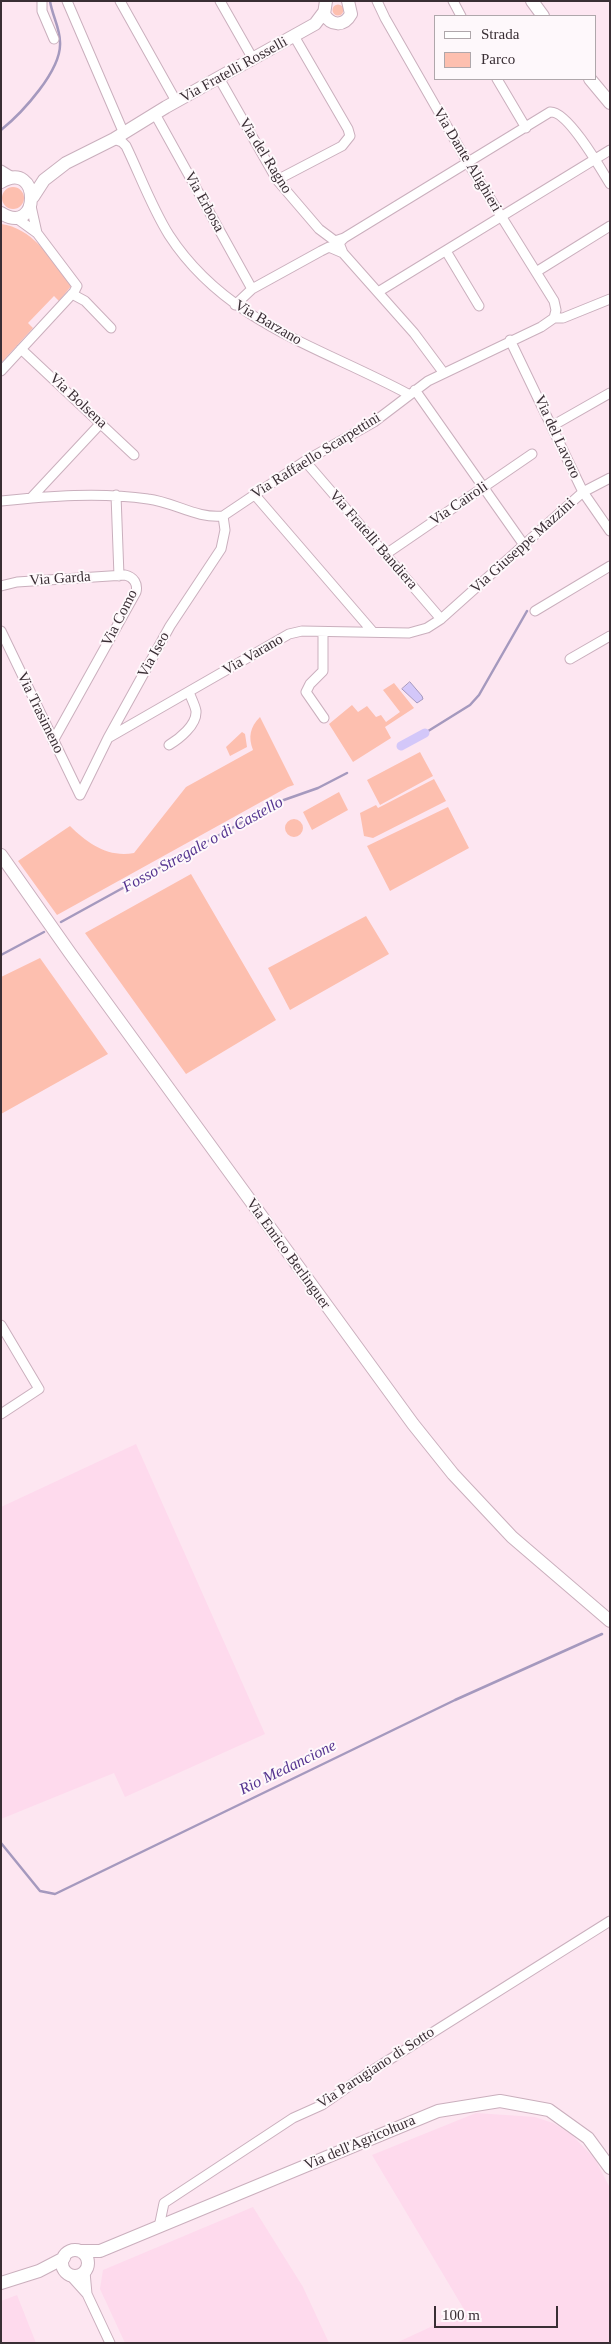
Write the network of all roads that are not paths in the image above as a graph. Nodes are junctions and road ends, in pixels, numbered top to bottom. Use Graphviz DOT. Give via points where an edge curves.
graph roads {
  1 [pos="42,1"];
  2 [pos="67,1"];
  3 [pos="120,1"];
  4 [pos="220,1"];
  5 [pos="377,1"];
  6 [pos="453,1"];
  7 [pos="532,1"];
  8 [pos="353,4"];
  9 [pos="322,6"];
  10 [pos="461,15"];
  11 [pos="542,15"];
  12 [pos="332,23"];
  13 [pos="315,24"];
  14 [pos="294,36"];
  15 [pos="54,39"];
  16 [pos="253,59"];
  17 [pos="219,78"];
  18 [pos="498,80"];
  19 [pos="591,80"];
  20 [pos="176,101"];
  21 [pos="610,103"];
  22 [pos="154,115"];
  23 [pos="526,128"];
  24 [pos="122,129"];
  25 [pos="114,140"];
  26 [pos="610,150"];
  27 [pos="88,152"];
  28 [pos="595,158"];
  29 [pos="468,163"];
  30 [pos="1,170"];
  31 [pos="53,172"];
  32 [pos="12,180"];
  33 [pos="278,180"];
  34 [pos="610,184"];
  35 [pos="32,202"];
  36 [pos="5,215"];
  37 [pos="500,216"];
  38 [pos="610,226"];
  39 [pos="319,229"];
  40 [pos="38,233"];
  41 [pos="344,238"];
  42 [pos="321,251"];
  43 [pos="446,251"];
  44 [pos="343,253"];
  45 [pos="536,272"];
  46 [pos="252,289"];
  47 [pos="378,292"];
  48 [pos="72,294"];
  49 [pos="610,300"];
  50 [pos="235,305"];
  51 [pos="479,306"];
  52 [pos="554,318"];
  53 [pos="111,328"];
  54 [pos="510,340"];
  55 [pos="21,349"];
  56 [pos="1,371"];
  57 [pos="443,372"];
  58 [pos="411,392"];
  59 [pos="610,393"];
  60 [pos="101,423"];
  61 [pos="552,426"];
  62 [pos="532,454"];
  63 [pos="134,455"];
  64 [pos="305,461"];
  65 [pos="610,478"];
  66 [pos="484,487"];
  67 [pos="583,492"];
  68 [pos="254,494"];
  69 [pos="116,495"];
  70 [pos="30,498"];
  71 [pos="1,501"];
  72 [pos="223,516"];
  73 [pos="610,531"];
  74 [pos="524,545"];
  75 [pos="386,554"];
  76 [pos="610,566"];
  77 [pos="120,576"];
  78 [pos="1,586"];
  79 [pos="535,611"];
  80 [pos="441,619"];
  81 [pos="1,632"];
  82 [pos="323,632"];
  83 [pos="372,632"];
  84 [pos="610,636"];
  85 [pos="570,659"];
  86 [pos="189,692"];
  87 [pos="324,718"];
  88 [pos="108,738"];
  89 [pos="53,741"];
  90 [pos="169,745"];
  91 [pos="80,795"];
  92 [pos="1,855"];
  93 [pos="1,1325"];
  94 [pos="1,1414"];
  95 [pos="610,1621"];
  96 [pos="610,1921"];
  97 [pos="610,2168"];
  98 [pos="159,2227"];
  99 [pos="100,2250"];
  100 [pos="80,2251"];
  101 [pos="64,2258"];
  102 [pos="87,2268"];
  103 [pos="39,2271"];
  104 [pos="68,2273"];
  105 [pos="1,2283"];
  106 [pos="87,2294"];
  107 [pos="110,2343"];
  1 -- 15 [label="street" via="42,11"];
  2 -- 24 [label="street"];
  3 -- 20 [label="street"];
  4 -- 16 [label="street"];
  5 -- 29 [label="street, Via Dante Alighieri"];
  6 -- 10 [label="street"];
  7 -- 11 [label="street"];
  8 -- 12 [label="street" via="346,21"];
  9 -- 12 [label="street" via="326,18"];
  9 -- 13 [label="street, Via Fratelli Rosselli"];
  12 -- 13 [label="street, Via Fratelli Rosselli"];
  13 -- 14 [label="street, Via Fratelli Rosselli"];
  14 -- 16 [label="street, Via Fratelli Rosselli"];
  14 -- 33 [label="street" via="348,129 349,139 342,146"];
  16 -- 17 [label="street, Via Fratelli Rosselli"];
  17 -- 20 [label="street, Via Fratelli Rosselli"];
  17 -- 33 [label="street, Via del Ragno"];
  18 -- 23 [label="street"];
  19 -- 21 [label="street"];
  20 -- 22 [label="street, Via Fratelli Rosselli"];
  22 -- 24 [label="street, Via Fratelli Rosselli" via="145,116"];
  22 -- 25 [label="street, Via Fratelli Rosselli"];
  22 -- 46 [label="street, Via Erbosa"];
  23 -- 28 [label="street" via="550,112 558,114"];
  23 -- 29 [label="street"];
  24 -- 27 [label="street, Via Fratelli Rosselli"];
  25 -- 27 [label="street, Via Fratelli Rosselli"];
  25 -- 50 [label="street, Via Barzano" via="126,146 173,241 208,282"];
  26 -- 28 [label="street"];
  27 -- 31 [label="street, Via Fratelli Rosselli"];
  28 -- 34 [label="street"];
  28 -- 37 [label="street"];
  29 -- 37 [label="street, Via Dante Alighieri"];
  29 -- 41 [label="street"];
  30 -- 32 [label="street"];
  31 -- 32 [label="street"];
  31 -- 35 [label="street" via="44,180"];
  32 -- 35 [label="street" via="29,187"];
  33 -- 39 [label="street, Via del Ragno"];
  35 -- 36 [label="street" via="25,213"];
  35 -- 40 [label="street"];
  36 -- 40 [label="street"];
  37 -- 43 [label="street"];
  37 -- 45 [label="street, Via Dante Alighieri"];
  38 -- 45 [label="street"];
  39 -- 41 [label="street" via="335,241"];
  39 -- 42 [label="street" via="326,245"];
  40 -- 48 [label="street" via="76,281 77,288"];
  41 -- 44 [label="street" via="339,243"];
  42 -- 44 [label="street" via="329,247"];
  42 -- 46 [label="street"];
  43 -- 47 [label="street"];
  43 -- 51 [label="street"];
  44 -- 47 [label="street"];
  45 -- 52 [label="street, Via Dante Alighieri" via="554,301"];
  46 -- 50 [label="street"];
  47 -- 57 [label="street" via="414,332"];
  48 -- 53 [label="street" via="85,301"];
  48 -- 55 [label="street"];
  49 -- 52 [label="street, Via Raffaello Scarpettini"];
  50 -- 58 [label="street, Via Barzano" via="272,329"];
  52 -- 54 [label="street, Via Raffaello Scarpettini"];
  54 -- 57 [label="street, Via Raffaello Scarpettini"];
  54 -- 61 [label="street, Via del Lavoro"];
  55 -- 56 [label="street"];
  55 -- 60 [label="street, Via Bolsena"];
  57 -- 58 [label="street, Via Raffaello Scarpettini"];
  58 -- 64 [label="street, Via Raffaello Scarpettini" via="374,422"];
  58 -- 66 [label="street"];
  59 -- 61 [label="street"];
  60 -- 63 [label="street, Via Bolsena"];
  60 -- 70 [label="street"];
  61 -- 67 [label="street, Via del Lavoro"];
  62 -- 66 [label="street, Via Cairoli"];
  64 -- 68 [label="street, Via Raffaello Scarpettini"];
  64 -- 75 [label="street, Via Fratelli Bandiera"];
  65 -- 67 [label="street, Via Giuseppe Mazzini"];
  66 -- 74 [label="street"];
  66 -- 75 [label="street, Via Cairoli"];
  67 -- 73 [label="street, Via del Lavoro"];
  67 -- 74 [label="street, Via Giuseppe Mazzini"];
  68 -- 72 [label="street, Via Raffaello Scarpettini"];
  68 -- 83 [label="street"];
  69 -- 70 [label="street"];
  69 -- 72 [label="street" via="151,499 208,516"];
  69 -- 77 [label="street, Via Como"];
  70 -- 71 [label="street"];
  72 -- 88 [label="street, Via Iseo" via="225,530 221,549 170,626"];
  74 -- 80 [label="street, Via Giuseppe Mazzini"];
  75 -- 80 [label="street, Via Fratelli Bandiera"];
  76 -- 79 [label="street"];
  77 -- 78 [label="street, Via Garda" via="17,582"];
  77 -- 89 [label="street, Via Como" via="132,578 136,592"];
  80 -- 83 [label="street, Via Varano" via="416,632"];
  81 -- 89 [label="street, Via Trasimeno"];
  82 -- 83 [label="street, Via Varano"];
  82 -- 86 [label="street, Via Varano" via="289,634"];
  82 -- 87 [label="street" via="323,671 306,692"];
  84 -- 85 [label="street"];
  86 -- 88 [label="street, Via Varano"];
  86 -- 90 [label="street" via="195,717 181,736"];
  88 -- 91 [label="street, Via Iseo"];
  89 -- 91 [label="street, Via Trasimeno"];
  92 -- 95 [label="street, Via Enrico Berlinguer" via="413,1424 512,1537"];
  93 -- 94 [label="street" via="39,1388"];
  96 -- 98 [label="street, Via Parugiano di Sotto" via="373,2069 322,2105 293,2118 164,2203"];
  97 -- 98 [label="street, Via dell'Agricoltura" via="588,2138 549,2110 500,2101 438,2111"];
  98 -- 99 [label="street, Via dell'Agricoltura"];
  99 -- 100 [label="street"];
  99 -- 102 [label="street"];
  100 -- 101 [label="street" via="72,2251"];
  100 -- 102 [label="street" via="86,2256"];
  101 -- 103 [label="street"];
  101 -- 104 [label="street" via="63,2265"];
  102 -- 104 [label="street" via="78,2276"];
  102 -- 106 [label="street"];
  103 -- 104 [label="street"];
  103 -- 105 [label="street"];
  104 -- 106 [label="street"];
  106 -- 107 [label="street"];
}
